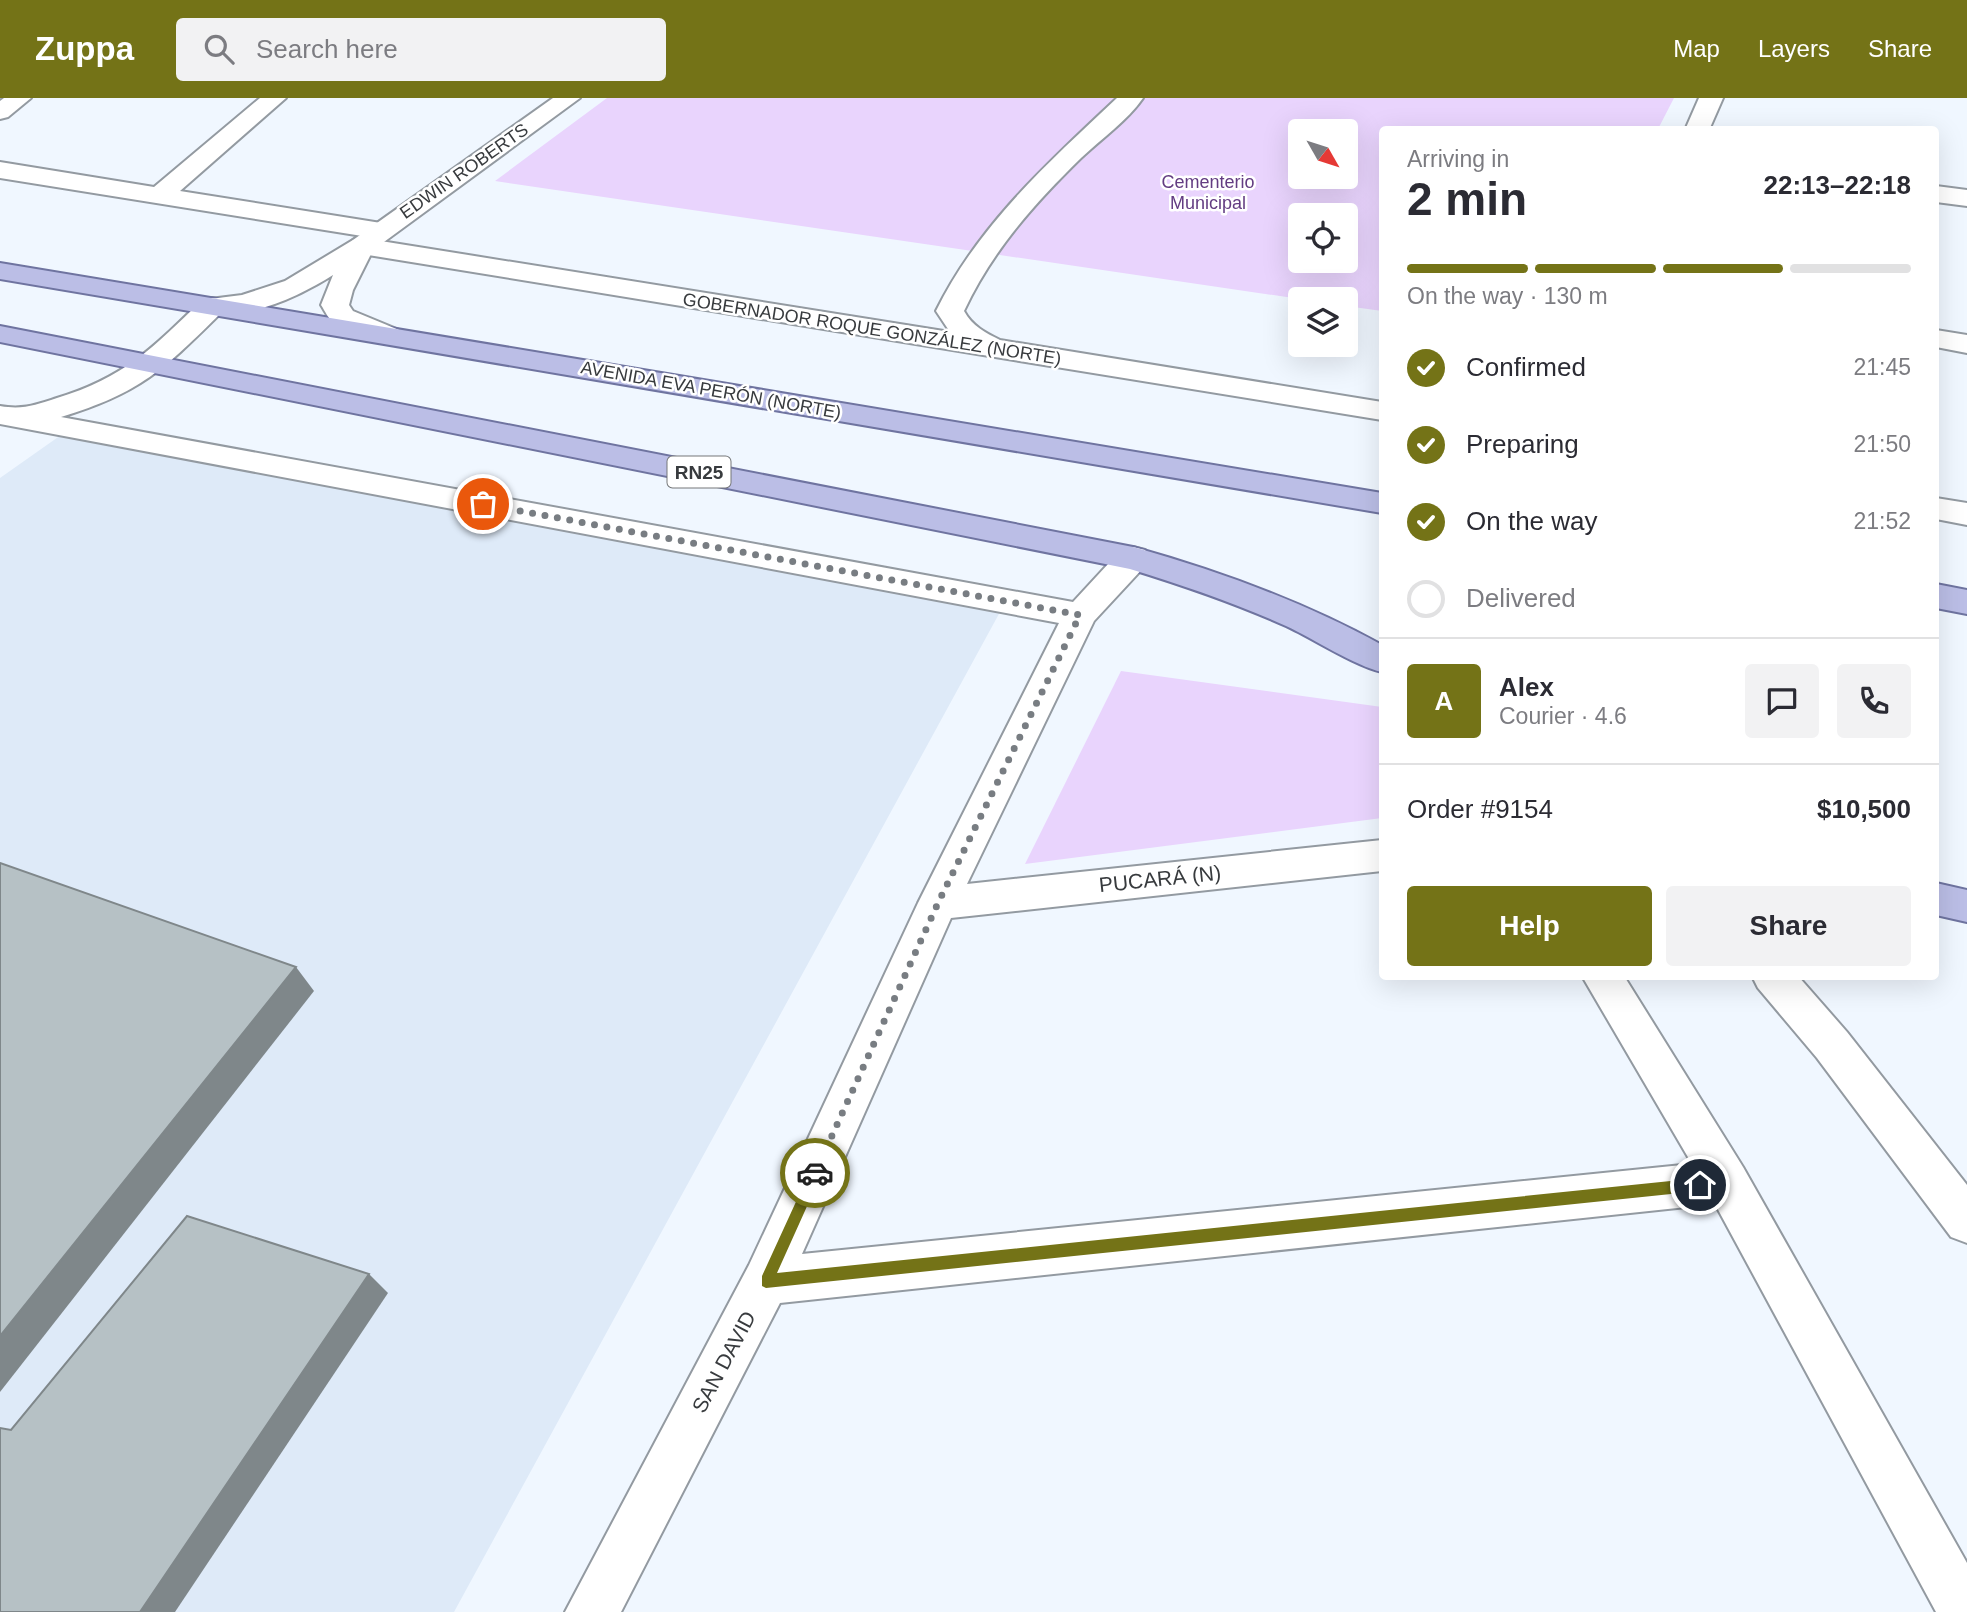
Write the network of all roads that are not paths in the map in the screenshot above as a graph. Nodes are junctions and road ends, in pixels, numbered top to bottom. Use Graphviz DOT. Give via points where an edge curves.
graph roads {
  1 [pos="19,98"];
  2 [pos="274,98"];
  3 [pos="568,98"];
  4 [pos="1131,98"];
  5 [pos="1711,98"];
  6 [pos="0,112"];
  7 [pos="1699,126"];
  8 [pos="0,170"];
  9 [pos="1939,194"];
  10 [pos="160,195"];
  11 [pos="1967,198"];
  12 [pos="372,238"];
  13 [pos="0,271"];
  14 [pos="958,291"];
  15 [pos="212,306"];
  16 [pos="853,326"];
  17 [pos="0,334"];
  18 [pos="389,336"];
  19 [pos="1939,339"];
  20 [pos="1967,344"];
  21 [pos="1002,351"];
  22 [pos="151,364"];
  23 [pos="1379,411"];
  24 [pos="7,422"];
  25 [pos="1379,502"];
  26 [pos="1939,509"];
  27 [pos="1967,514"];
  28 [pos="1133,558"];
  29 [pos="1939,596"];
  30 [pos="1967,601"];
  31 [pos="1080,615"];
  32 [pos="1379,658"];
  33 [pos="1379,855"];
  34 [pos="1939,900"];
  35 [pos="938,903"];
  36 [pos="1967,906"];
  37 [pos="1604,980"];
  38 [pos="1775,980"];
  39 [pos="1727,1182"];
  40 [pos="1967,1221"];
  41 [pos="766,1281"];
  42 [pos="592,1612"];
  43 [pos="1965,1612"];
  1 -- 6 [label="street"];
  2 -- 10 [label="street"];
  3 -- 12 [label="street, EDWIN ROBERTS"];
  4 -- 14 [label="street" via="1007,219"];
  5 -- 7 [label="street"];
  8 -- 10 [label="street, GOBERNADOR ROQUE GONZÁLEZ (NORTE)"];
  9 -- 11 [label="street"];
  10 -- 12 [label="street, GOBERNADOR ROQUE GONZÁLEZ (NORTE)"];
  12 -- 15 [label="street, EDWIN ROBERTS" via="295,287 245,303"];
  12 -- 16 [label="street, GOBERNADOR ROQUE GONZÁLEZ (NORTE)"];
  12 -- 18 [label="street" via="339,290 335,305 343,317"];
  13 -- 15 [label="main road, AVENIDA EVA PERÓN (NORTE)"];
  14 -- 16 [label="street" via="906,319"];
  14 -- 21 [label="street" via="950,311 957,326"];
  15 -- 18 [label="main road, AVENIDA EVA PERÓN (NORTE)"];
  15 -- 22 [label="street"];
  16 -- 21 [label="street, GOBERNADOR ROQUE GONZÁLEZ (NORTE)"];
  17 -- 22 [label="main road, RN25"];
  18 -- 25 [label="main road, AVENIDA EVA PERÓN (NORTE)"];
  19 -- 20 [label="street"];
  21 -- 23 [label="street, GOBERNADOR ROQUE GONZÁLEZ (NORTE)"];
  22 -- 24 [label="street" via="92,397"];
  22 -- 28 [label="main road, RN25"];
  24 -- 31 [label="street"];
  26 -- 27 [label="street"];
  28 -- 31 [label="street"];
  28 -- 32 [label="main road, RN25" via="1234,589"];
  29 -- 30 [label="main road"];
  31 -- 35 [label="street, SAN DAVID"];
  33 -- 35 [label="street, PUCARÁ (N)"];
  34 -- 36 [label="main road"];
  35 -- 41 [label="street, SAN DAVID"];
  37 -- 39 [label="street"];
  38 -- 40 [label="street" via="1832,1045"];
  39 -- 41 [label="street"];
  39 -- 43 [label="street"];
  41 -- 42 [label="street, SAN DAVID"];
}
